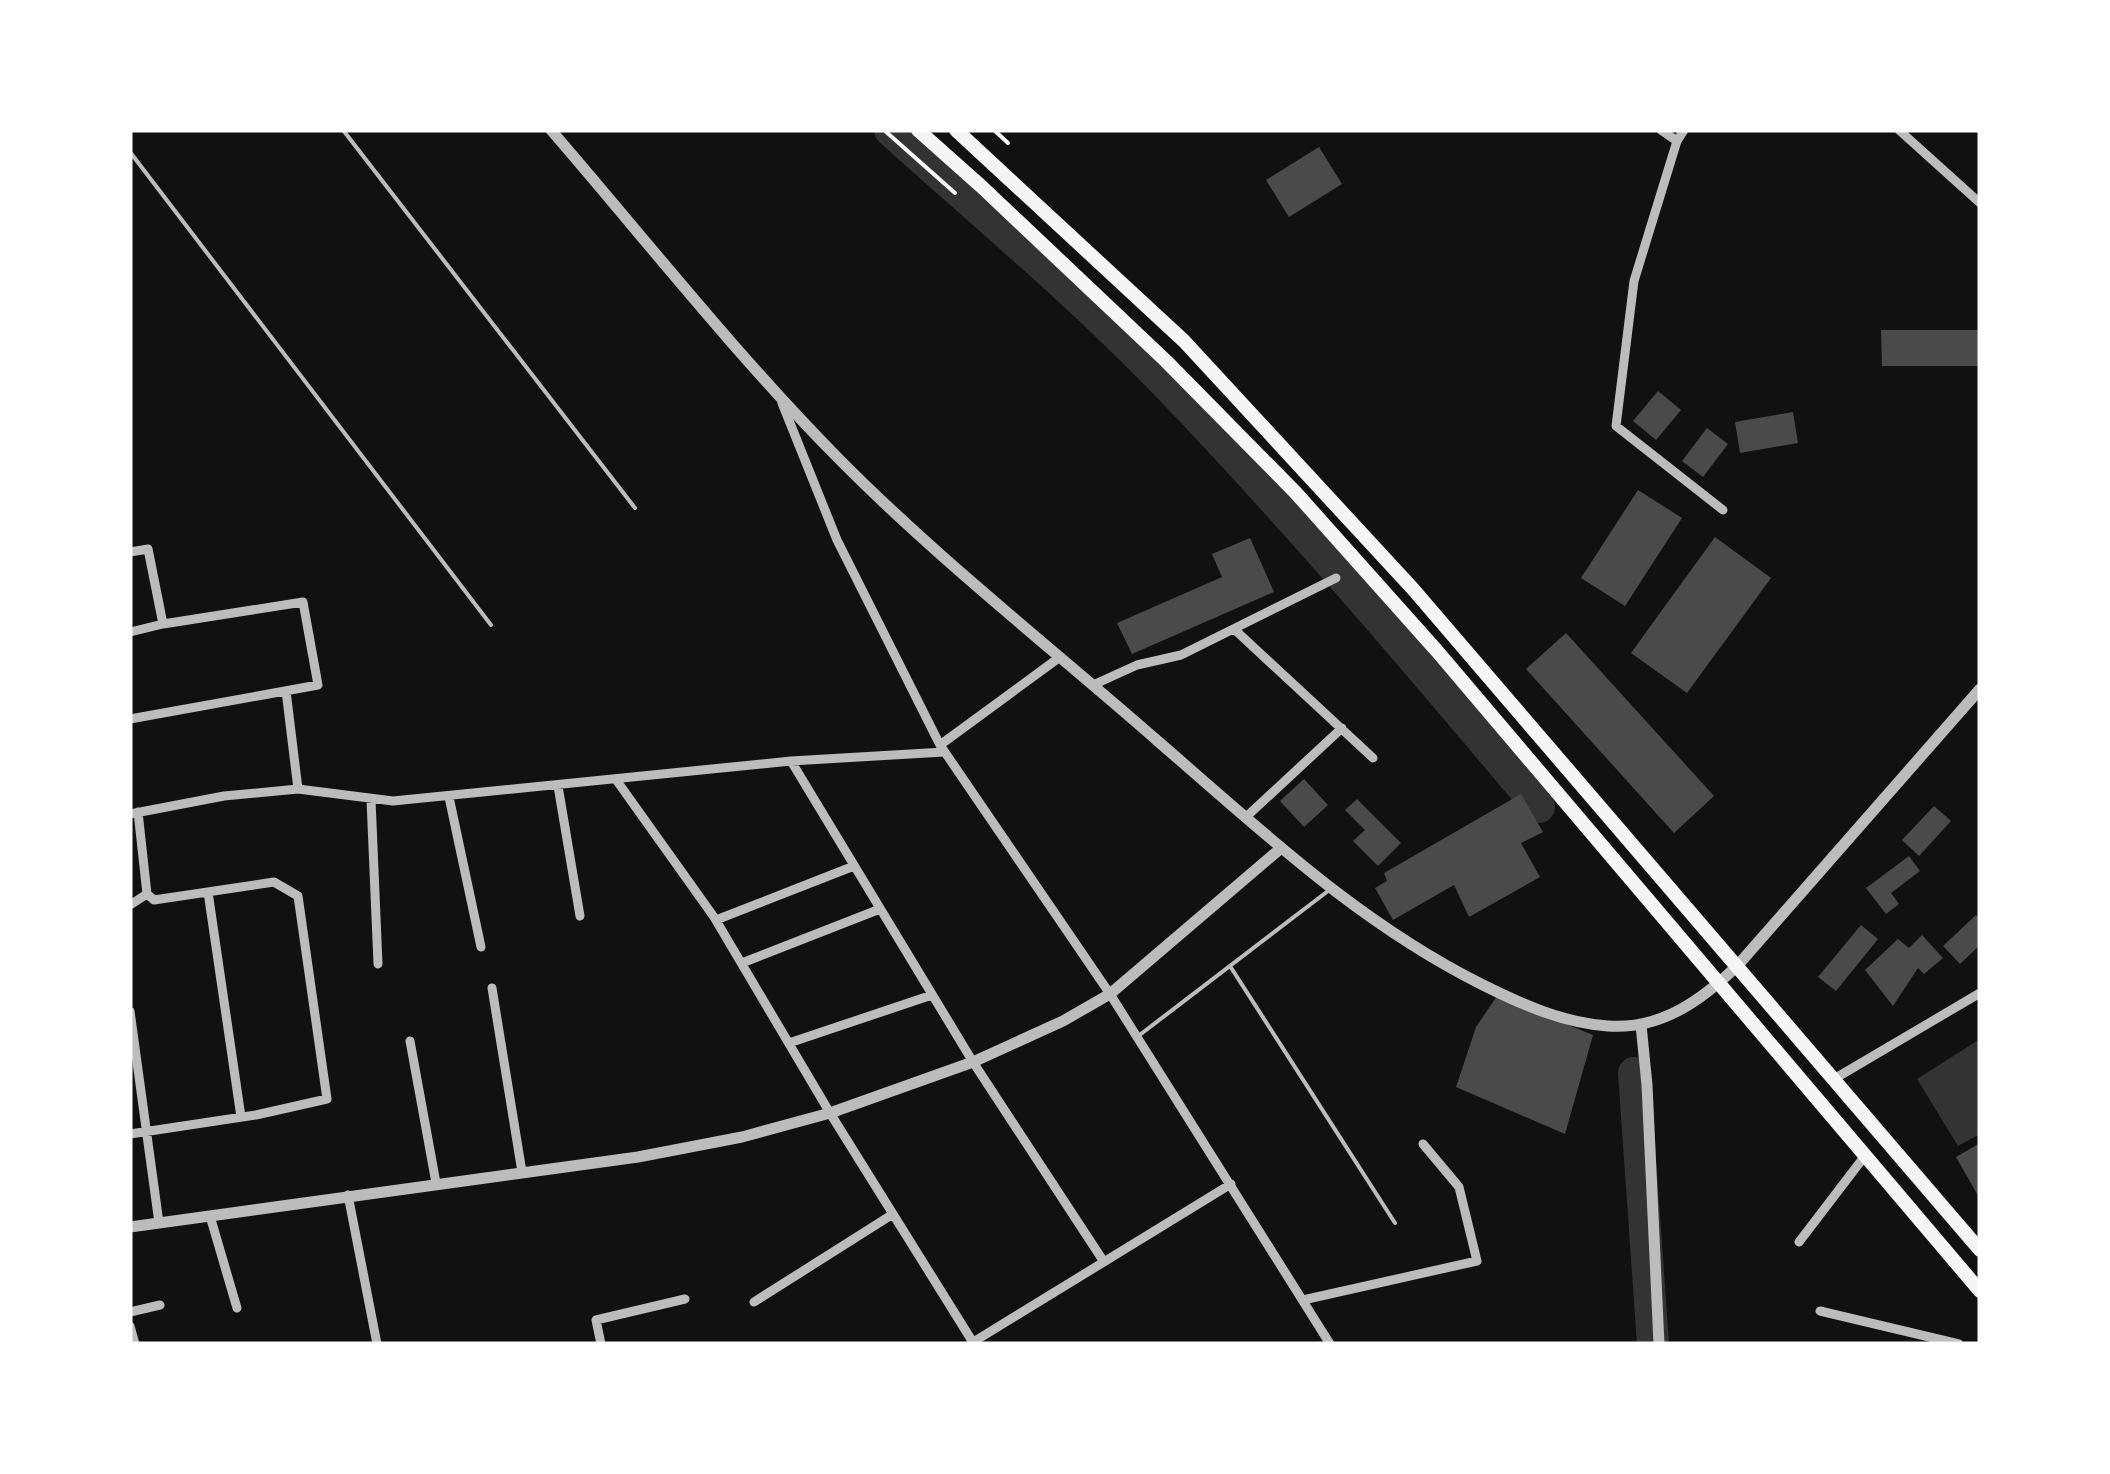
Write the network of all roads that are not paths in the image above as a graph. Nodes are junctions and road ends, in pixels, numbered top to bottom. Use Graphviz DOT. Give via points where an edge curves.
graph roads {
  1 [pos="344,130"];
  2 [pos="552,130"];
  3 [pos="918,130"];
  4 [pos="956,130"];
  5 [pos="1661,130"];
  6 [pos="1684,130"];
  7 [pos="1898,130"];
  8 [pos="1677,142"];
  9 [pos="130,152"];
  10 [pos="1980,203"];
  11 [pos="778,392"];
  12 [pos="635,508"];
  13 [pos="1723,510"];
  14 [pos="130,552"];
  15 [pos="1336,578"];
  16 [pos="163,624"];
  17 [pos="491,626"];
  18 [pos="1234,629"];
  19 [pos="130,632"];
  20 [pos="1060,656"];
  21 [pos="1093,685"];
  22 [pos="1980,689"];
  23 [pos="286,691"];
  24 [pos="130,719"];
  25 [pos="1342,728"];
  26 [pos="942,748"];
  27 [pos="1374,758"];
  28 [pos="791,761"];
  29 [pos="617,781"];
  30 [pos="558,786"];
  31 [pos="298,789"];
  32 [pos="449,797"];
  33 [pos="371,800"];
  34 [pos="134,813"];
  35 [pos="1245,818"];
  36 [pos="1280,849"];
  37 [pos="854,866"];
  38 [pos="1330,889"];
  39 [pos="208,892"];
  40 [pos="147,894"];
  41 [pos="130,905"];
  42 [pos="880,908"];
  43 [pos="580,916"];
  44 [pos="716,920"];
  45 [pos="481,947"];
  46 [pos="742,963"];
  47 [pos="378,964"];
  48 [pos="1738,965"];
  49 [pos="1230,966"];
  50 [pos="1718,985"];
  51 [pos="492,988"];
  52 [pos="1980,993"];
  53 [pos="1110,994"];
  54 [pos="932,995"];
  55 [pos="130,1011"];
  56 [pos="1641,1025"];
  57 [pos="1137,1037"];
  58 [pos="410,1041"];
  59 [pos="789,1043"];
  60 [pos="973,1062"];
  61 [pos="1834,1080"];
  62 [pos="830,1112"];
  63 [pos="241,1117"];
  64 [pos="146,1131"];
  65 [pos="130,1134"];
  66 [pos="1422,1144"];
  67 [pos="1864,1157"];
  68 [pos="522,1172"];
  69 [pos="436,1184"];
  70 [pos="1231,1184"];
  71 [pos="348,1195"];
  72 [pos="894,1214"];
  73 [pos="210,1216"];
  74 [pos="158,1223"];
  75 [pos="1395,1224"];
  76 [pos="130,1228"];
  77 [pos="1799,1242"];
  78 [pos="1980,1250"];
  79 [pos="1104,1262"];
  80 [pos="1980,1292"];
  81 [pos="685,1298"];
  82 [pos="1303,1300"];
  83 [pos="754,1302"];
  84 [pos="160,1305"];
  85 [pos="237,1308"];
  86 [pos="1820,1310"];
  87 [pos="130,1312"];
  88 [pos="130,1326"];
  89 [pos="972,1343"];
  90 [pos="135,1344"];
  91 [pos="377,1344"];
  92 [pos="601,1344"];
  93 [pos="1330,1344"];
  94 [pos="1660,1344"];
  95 [pos="1958,1344"];
  1 -- 12 [label="lane"];
  2 -- 11 [label="street"];
  3 -- 50 [label="main road" via="1296,493"];
  4 -- 48 [label="main road" via="1184,341 1263,425"];
  5 -- 8 [label="street"];
  6 -- 8 [label="street"];
  7 -- 10 [label="street"];
  8 -- 13 [label="street" via="1634,282 1616,426"];
  9 -- 17 [label="lane"];
  11 -- 20 [label="street" via="919,535"];
  11 -- 26 [label="street" via="836,540"];
  14 -- 16 [label="street" via="148,548"];
  15 -- 18 [label="street"];
  16 -- 19 [label="street"];
  16 -- 23 [label="street" via="303,602 318,685"];
  18 -- 21 [label="street"];
  18 -- 25 [label="street"];
  20 -- 21 [label="street"];
  20 -- 26 [label="street"];
  21 -- 35 [label="street"];
  22 -- 48 [label="street"];
  23 -- 24 [label="street"];
  23 -- 31 [label="street"];
  25 -- 27 [label="street"];
  25 -- 35 [label="street"];
  26 -- 28 [label="street"];
  26 -- 53 [label="street"];
  28 -- 29 [label="street"];
  28 -- 37 [label="street"];
  29 -- 30 [label="street"];
  29 -- 44 [label="street"];
  30 -- 32 [label="street"];
  30 -- 43 [label="street"];
  31 -- 33 [label="street"];
  31 -- 34 [label="street"];
  32 -- 33 [label="street"];
  32 -- 45 [label="street"];
  33 -- 47 [label="street"];
  34 -- 40 [label="street"];
  35 -- 36 [label="street"];
  36 -- 38 [label="street"];
  36 -- 53 [label="street"];
  37 -- 42 [label="street"];
  37 -- 44 [label="street"];
  38 -- 49 [label="lane"];
  38 -- 56 [label="street" via="1384,930 1503,995 1583,1023"];
  39 -- 40 [label="street" via="154,900"];
  39 -- 63 [label="street"];
  39 -- 63 [label="street" via="274,882 298,896 327,1100"];
  40 -- 41 [label="street"];
  42 -- 46 [label="street"];
  42 -- 54 [label="street"];
  44 -- 46 [label="street"];
  46 -- 59 [label="street"];
  48 -- 50 [label="street"];
  48 -- 61 [label="main road"];
  49 -- 57 [label="lane"];
  49 -- 75 [label="lane"];
  50 -- 56 [label="street" via="1682,1010"];
  50 -- 67 [label="main road"];
  51 -- 68 [label="street"];
  52 -- 61 [label="street"];
  53 -- 57 [label="street"];
  53 -- 60 [label="street"];
  54 -- 59 [label="street"];
  54 -- 60 [label="street"];
  55 -- 64 [label="street"];
  56 -- 94 [label="street"];
  57 -- 70 [label="street"];
  58 -- 69 [label="street"];
  59 -- 62 [label="street"];
  60 -- 62 [label="street"];
  60 -- 79 [label="street"];
  61 -- 78 [label="main road"];
  62 -- 68 [label="street" via="742,1137"];
  62 -- 72 [label="street"];
  63 -- 64 [label="street"];
  64 -- 65 [label="street"];
  64 -- 74 [label="street"];
  66 -- 82 [label="street" via="1460,1187 1477,1261"];
  67 -- 77 [label="street"];
  67 -- 80 [label="main road"];
  68 -- 69 [label="street"];
  69 -- 71 [label="street"];
  70 -- 79 [label="street"];
  70 -- 82 [label="street"];
  71 -- 73 [label="street"];
  71 -- 91 [label="street"];
  72 -- 83 [label="street"];
  72 -- 89 [label="street"];
  73 -- 74 [label="street"];
  73 -- 85 [label="street"];
  74 -- 76 [label="street"];
  79 -- 89 [label="street"];
  81 -- 92 [label="street" via="596,1320"];
  82 -- 93 [label="street"];
  84 -- 87 [label="street"];
  86 -- 95 [label="street"];
  88 -- 90 [label="street"];
}
